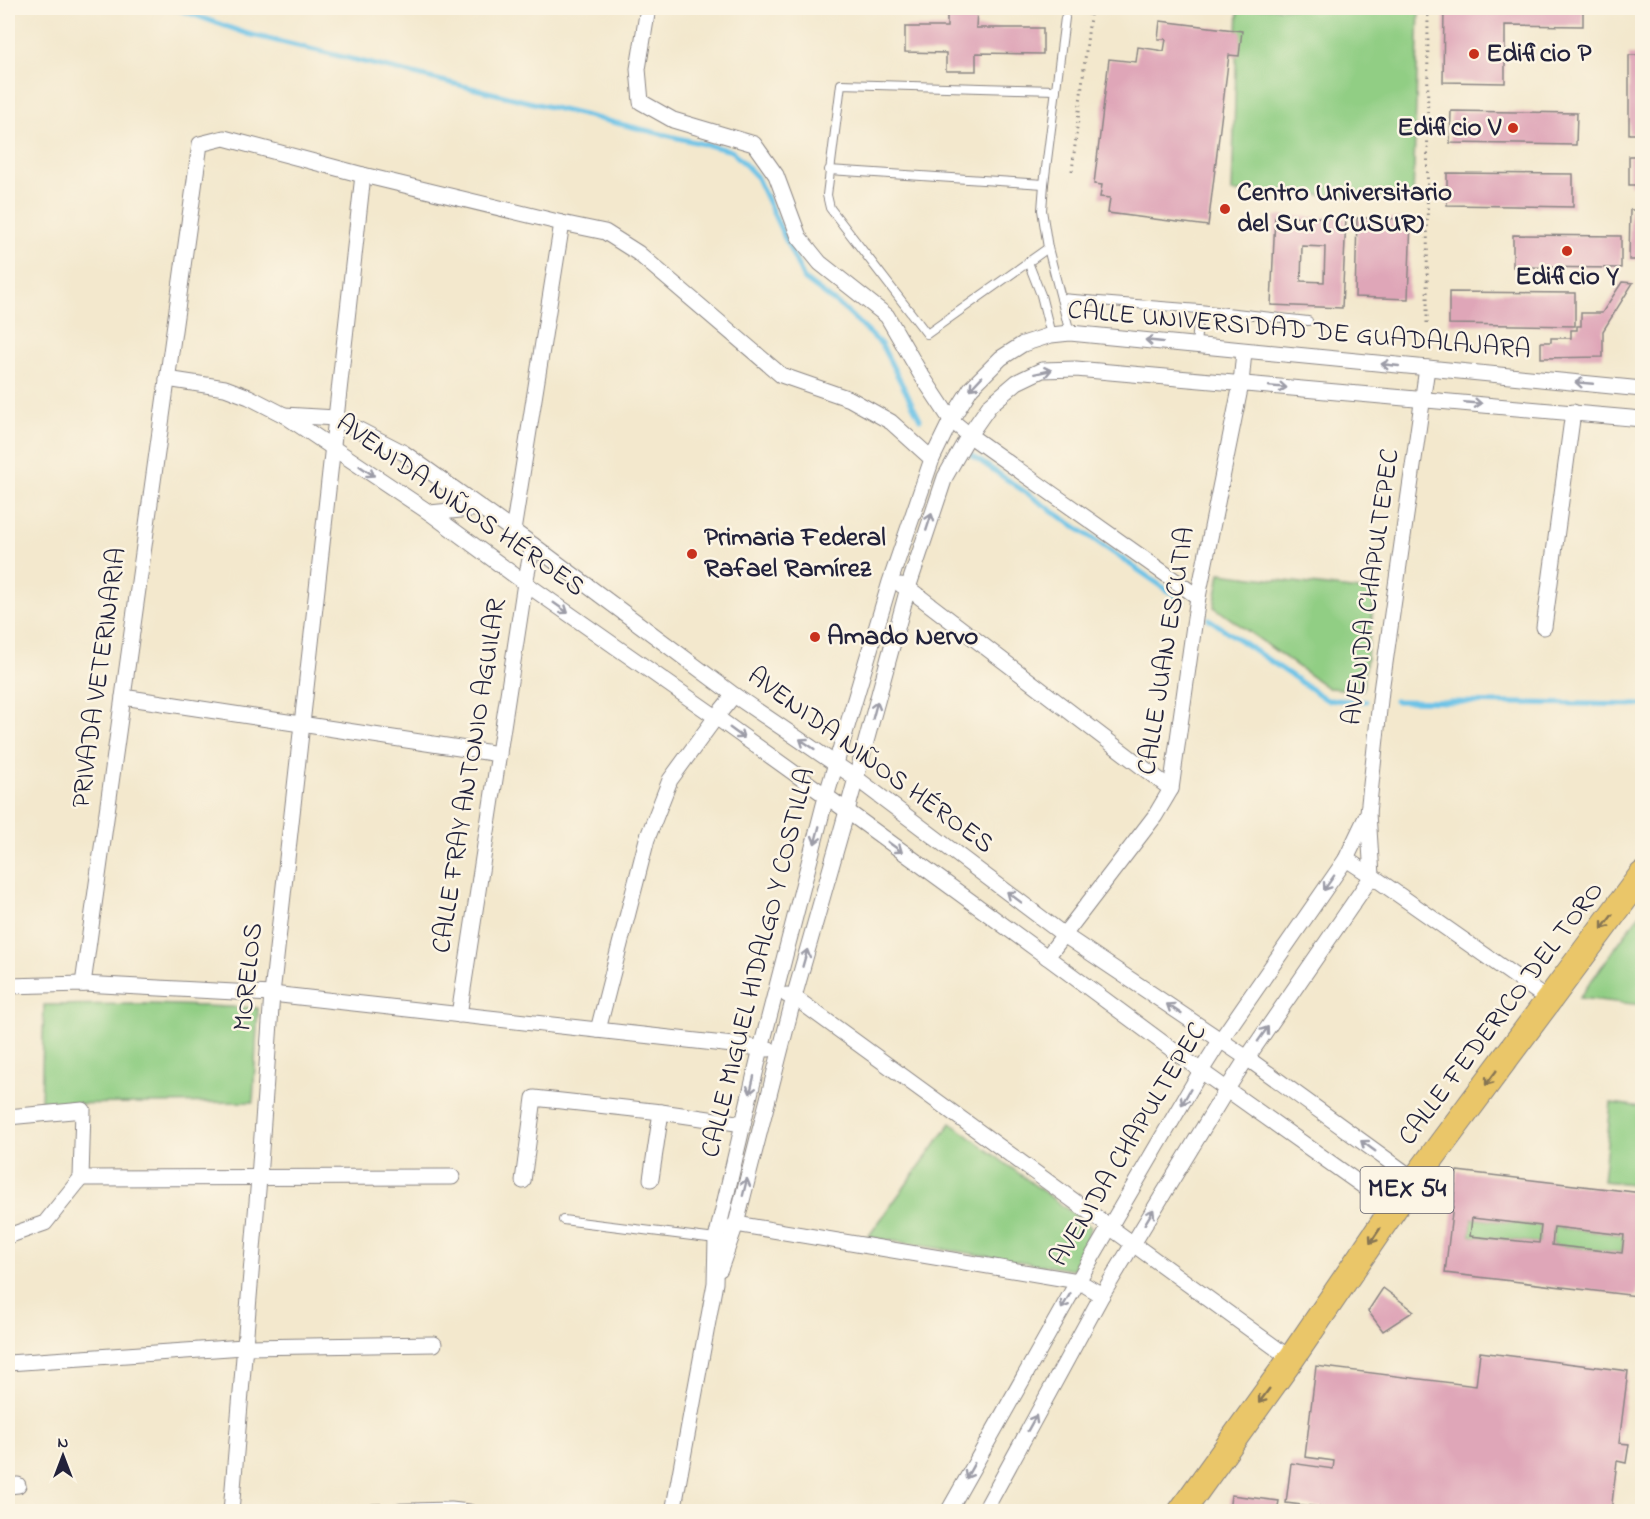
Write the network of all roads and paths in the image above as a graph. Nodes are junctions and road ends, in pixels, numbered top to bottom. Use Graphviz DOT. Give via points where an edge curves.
graph roads {
  1 [pos="648,8"];
  2 [pos="1091,8"];
  3 [pos="1428,8"];
  4 [pos="1065,18"];
  5 [pos="1056,90"];
  6 [pos="829,170"];
  7 [pos="1072,171"];
  8 [pos="363,175"];
  9 [pos="1044,184"];
  10 [pos="562,223"];
  11 [pos="1047,248"];
  12 [pos="1028,262"];
  13 [pos="1061,298"];
  14 [pos="1199,309"];
  15 [pos="1308,321"];
  16 [pos="1426,323"];
  17 [pos="1070,333"];
  18 [pos="1051,335"];
  19 [pos="1196,346"];
  20 [pos="1244,351"];
  21 [pos="1427,368"];
  22 [pos="167,379"];
  23 [pos="1241,384"];
  24 [pos="1642,389"];
  25 [pos="1424,399"];
  26 [pos="1574,412"];
  27 [pos="284,415"];
  28 [pos="336,418"];
  29 [pos="1642,419"];
  30 [pos="951,420"];
  31 [pos="969,435"];
  32 [pos="333,448"];
  33 [pos="932,459"];
  34 [pos="481,508"];
  35 [pos="430,513"];
  36 [pos="513,531"];
  37 [pos="533,545"];
  38 [pos="890,582"];
  39 [pos="525,583"];
  40 [pos="908,588"];
  41 [pos="1198,597"];
  42 [pos="1544,627"];
  43 [pos="734,695"];
  44 [pos="123,697"];
  45 [pos="716,717"];
  46 [pos="302,725"];
  47 [pos="499,753"];
  48 [pos="837,765"];
  49 [pos="856,778"];
  50 [pos="1171,789"];
  51 [pos="826,797"];
  52 [pos="847,811"];
  53 [pos="1368,813"];
  54 [pos="1346,859"];
  55 [pos="1642,875"];
  56 [pos="1372,876"];
  57 [pos="1064,935"];
  58 [pos="1047,957"];
  59 [pos="83,984"];
  60 [pos="8,987"];
  61 [pos="776,991"];
  62 [pos="272,994"];
  63 [pos="794,997"];
  64 [pos="1549,1000"];
  65 [pos="459,1015"];
  66 [pos="598,1030"];
  67 [pos="1220,1041"];
  68 [pos="761,1048"];
  69 [pos="779,1050"];
  70 [pos="1247,1058"];
  71 [pos="1201,1071"];
  72 [pos="1227,1089"];
  73 [pos="662,1113"];
  74 [pos="8,1117"];
  75 [pos="743,1124"];
  76 [pos="452,1177"];
  77 [pos="81,1178"];
  78 [pos="259,1178"];
  79 [pos="651,1179"];
  80 [pos="1415,1180"];
  81 [pos="523,1181"];
  82 [pos="1394,1208"];
  83 [pos="563,1220"];
  84 [pos="736,1224"];
  85 [pos="1111,1227"];
  86 [pos="8,1236"];
  87 [pos="716,1239"];
  88 [pos="1133,1243"];
  89 [pos="1078,1281"];
  90 [pos="715,1283"];
  91 [pos="1102,1295"];
  92 [pos="434,1344"];
  93 [pos="244,1347"];
  94 [pos="1291,1359"];
  95 [pos="8,1363"];
  96 [pos="231,1512"];
  97 [pos="373,1512"];
  98 [pos="469,1512"];
  99 [pos="673,1512"];
  100 [pos="948,1512"];
  101 [pos="984,1512"];
  102 [pos="1180,1512"];
  1 -- 30 [label="street" via="638,69 641,102 673,120 754,144 776,175 799,237 820,263 887,316"];
  2 -- 7 [label="path"];
  3 -- 16 [label="path"];
  4 -- 5 [label="lane"];
  5 -- 6 [label="lane" via="841,84"];
  5 -- 9 [label="lane"];
  6 -- 9 [label="lane"];
  6 -- 12 [label="lane" via="827,195 831,208 927,334"];
  8 -- 10 [label="street"];
  8 -- 22 [label="street" via="224,138 200,144"];
  8 -- 28 [label="street, MORELOS"];
  9 -- 11 [label="lane" via="1042,210"];
  10 -- 33 [label="street" via="605,232 638,253 781,375 850,399 891,422"];
  10 -- 36 [label="street"];
  11 -- 12 [label="lane"];
  11 -- 13 [label="lane"];
  12 -- 18 [label="lane"];
  13 -- 14 [label="lane"];
  13 -- 17 [label="lane"];
  14 -- 15 [label="lane"];
  14 -- 19 [label="lane"];
  17 -- 18 [label="street, CALLE UNIVERSIDAD DE GUADALAJARA"];
  19 -- 17 [label="street, CALLE UNIVERSIDAD DE GUADALAJARA, one-way"];
  18 -- 30 [label="street, CALLE UNIVERSIDAD DE GUADALAJARA, one-way" via="1023,344 1001,358 971,388"];
  19 -- 20 [label="street, CALLE UNIVERSIDAD DE GUADALAJARA"];
  21 -- 20 [label="street, CALLE UNIVERSIDAD DE GUADALAJARA, one-way"];
  20 -- 23 [label="street, CALLE JUAN ESCUTIA"];
  24 -- 21 [label="street, CALLE UNIVERSIDAD DE GUADALAJARA, one-way"];
  21 -- 25 [label="street, AVENIDA CHAPULTEPEC"];
  22 -- 27 [label="street, AVENIDA NIÑOS HÉROES" via="225,388"];
  22 -- 44 [label="street, PRIVADA VETERINARIA"];
  23 -- 25 [label="street, CALLE UNIVERSIDAD DE GUADALAJARA, one-way"];
  31 -- 23 [label="street, CALLE UNIVERSIDAD DE GUADALAJARA, one-way" via="990,405 1017,382 1042,370 1076,369"];
  23 -- 41 [label="street, CALLE JUAN ESCUTIA"];
  25 -- 26 [label="street, CALLE UNIVERSIDAD DE GUADALAJARA, one-way"];
  25 -- 53 [label="street, AVENIDA CHAPULTEPEC" via="1381,691"];
  26 -- 29 [label="street, CALLE UNIVERSIDAD DE GUADALAJARA"];
  26 -- 42 [label="street"];
  27 -- 28 [label="street, AVENIDA NIÑOS HÉROES"];
  27 -- 32 [label="street, AVENIDA NIÑOS HÉROES"];
  28 -- 32 [label="street, MORELOS"];
  28 -- 34 [label="street, AVENIDA NIÑOS HÉROES" via="404,453"];
  30 -- 31 [label="street"];
  30 -- 33 [label="street, CALLE MIGUEL HIDALGO Y COSTILLA"];
  40 -- 31 [label="street, CALLE MIGUEL HIDALGO Y COSTILLA, one-way" via="945,477"];
  31 -- 41 [label="street"];
  32 -- 35 [label="street, AVENIDA NIÑOS HÉROES, one-way"];
  32 -- 46 [label="street, MORELOS"];
  33 -- 38 [label="street, CALLE MIGUEL HIDALGO Y COSTILLA"];
  34 -- 35 [label="street"];
  34 -- 36 [label="street, AVENIDA NIÑOS HÉROES"];
  35 -- 39 [label="street, AVENIDA NIÑOS HÉROES"];
  36 -- 37 [label="street, AVENIDA NIÑOS HÉROES"];
  37 -- 39 [label="street, CALLE FRAY ANTONIO AGUILAR"];
  37 -- 43 [label="street, AVENIDA NIÑOS HÉROES"];
  38 -- 40 [label="street"];
  38 -- 48 [label="street, CALLE MIGUEL HIDALGO Y COSTILLA"];
  39 -- 45 [label="street, AVENIDA NIÑOS HÉROES, one-way"];
  39 -- 47 [label="street, CALLE FRAY ANTONIO AGUILAR"];
  49 -- 40 [label="street, CALLE MIGUEL HIDALGO Y COSTILLA, one-way"];
  40 -- 50 [label="street"];
  41 -- 50 [label="street, CALLE JUAN ESCUTIA"];
  43 -- 45 [label="street"];
  48 -- 43 [label="street, AVENIDA NIÑOS HÉROES, one-way"];
  44 -- 46 [label="street"];
  44 -- 59 [label="street, PRIVADA VETERINARIA"];
  45 -- 51 [label="street, AVENIDA NIÑOS HÉROES, one-way"];
  45 -- 66 [label="street" via="670,780 647,839"];
  46 -- 47 [label="street"];
  46 -- 62 [label="street, MORELOS"];
  47 -- 65 [label="street, CALLE FRAY ANTONIO AGUILAR"];
  48 -- 49 [label="street, AVENIDA NIÑOS HÉROES"];
  48 -- 51 [label="street, CALLE MIGUEL HIDALGO Y COSTILLA"];
  49 -- 52 [label="street, CALLE MIGUEL HIDALGO Y COSTILLA"];
  57 -- 49 [label="street, AVENIDA NIÑOS HÉROES, one-way"];
  50 -- 57 [label="street, CALLE JUAN ESCUTIA" via="1155,816"];
  51 -- 52 [label="street, AVENIDA NIÑOS HÉROES"];
  51 -- 61 [label="street, CALLE MIGUEL HIDALGO Y COSTILLA, one-way"];
  52 -- 58 [label="street, AVENIDA NIÑOS HÉROES, one-way"];
  63 -- 52 [label="street, CALLE MIGUEL HIDALGO Y COSTILLA, one-way"];
  53 -- 54 [label="street, AVENIDA CHAPULTEPEC"];
  53 -- 56 [label="street, AVENIDA CHAPULTEPEC"];
  54 -- 56 [label="street"];
  54 -- 67 [label="street, AVENIDA CHAPULTEPEC, one-way"];
  55 -- 64 [label="main road, CALLE FEDERICO DEL TORO / MEX 54, one-way"];
  56 -- 64 [label="street"];
  70 -- 56 [label="street, AVENIDA CHAPULTEPEC, one-way"];
  57 -- 58 [label="street, CALLE JUAN ESCUTIA"];
  67 -- 57 [label="street, AVENIDA NIÑOS HÉROES, one-way"];
  58 -- 71 [label="street, AVENIDA NIÑOS HÉROES"];
  59 -- 60 [label="street"];
  59 -- 62 [label="street"];
  61 -- 63 [label="street"];
  61 -- 68 [label="street, CALLE MIGUEL HIDALGO Y COSTILLA"];
  62 -- 65 [label="street"];
  62 -- 78 [label="street, MORELOS"];
  63 -- 69 [label="street, CALLE MIGUEL HIDALGO Y COSTILLA"];
  63 -- 85 [label="street"];
  64 -- 80 [label="main road, CALLE FEDERICO DEL TORO / MEX 54, one-way"];
  65 -- 66 [label="street"];
  66 -- 68 [label="street"];
  67 -- 70 [label="street, AVENIDA NIÑOS HÉROES"];
  67 -- 71 [label="street, AVENIDA CHAPULTEPEC"];
  68 -- 69 [label="street"];
  68 -- 75 [label="street, CALLE MIGUEL HIDALGO Y COSTILLA, one-way"];
  84 -- 69 [label="street, CALLE MIGUEL HIDALGO Y COSTILLA, one-way"];
  70 -- 72 [label="street, AVENIDA CHAPULTEPEC"];
  80 -- 70 [label="street, AVENIDA NIÑOS HÉROES, one-way"];
  71 -- 72 [label="street, AVENIDA NIÑOS HÉROES"];
  71 -- 85 [label="street, AVENIDA CHAPULTEPEC, one-way"];
  72 -- 82 [label="street, AVENIDA NIÑOS HÉROES"];
  88 -- 72 [label="street, AVENIDA CHAPULTEPEC, one-way"];
  73 -- 75 [label="street"];
  73 -- 79 [label="street"];
  73 -- 81 [label="street" via="534,1098"];
  74 -- 77 [label="street" via="83,1110"];
  75 -- 87 [label="street, CALLE MIGUEL HIDALGO Y COSTILLA"];
  76 -- 78 [label="street"];
  77 -- 78 [label="street"];
  77 -- 86 [label="street" via="45,1223"];
  78 -- 93 [label="street, MORELOS"];
  80 -- 82 [label="main road, CALLE FEDERICO DEL TORO / MEX 54"];
  82 -- 94 [label="main road, CALLE FEDERICO DEL TORO / MEX 54, one-way"];
  83 -- 87 [label="lane"];
  84 -- 87 [label="street"];
  84 -- 89 [label="street"];
  84 -- 90 [label="street, CALLE MIGUEL HIDALGO Y COSTILLA"];
  85 -- 88 [label="street"];
  85 -- 89 [label="street, AVENIDA CHAPULTEPEC"];
  87 -- 90 [label="street, CALLE MIGUEL HIDALGO Y COSTILLA"];
  88 -- 91 [label="street, AVENIDA CHAPULTEPEC"];
  88 -- 94 [label="street"];
  89 -- 91 [label="street"];
  89 -- 100 [label="street, AVENIDA CHAPULTEPEC, one-way"];
  90 -- 99 [label="street, CALLE MIGUEL HIDALGO Y COSTILLA"];
  101 -- 91 [label="street, AVENIDA CHAPULTEPEC, one-way"];
  92 -- 93 [label="street"];
  93 -- 95 [label="street"];
  93 -- 96 [label="street, MORELOS"];
  94 -- 102 [label="main road, CALLE FEDERICO DEL TORO / MEX 54, one-way"];
  97 -- 98 [label="street"];
}
